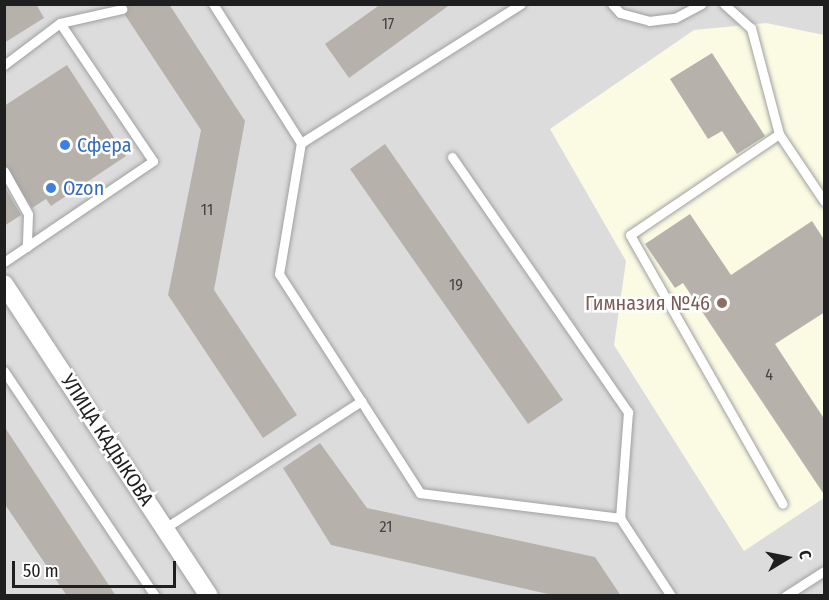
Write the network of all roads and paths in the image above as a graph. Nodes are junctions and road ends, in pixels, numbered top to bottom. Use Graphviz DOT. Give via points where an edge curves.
graph roads {
  1 [pos="213,4"];
  2 [pos="521,4"];
  3 [pos="612,4"];
  4 [pos="701,4"];
  5 [pos="724,4"];
  6 [pos="122,9"];
  7 [pos="60,23"];
  8 [pos="4,65"];
  9 [pos="779,134"];
  10 [pos="301,143"];
  11 [pos="452,157"];
  12 [pos="4,171"];
  13 [pos="825,201"];
  14 [pos="27,247"];
  15 [pos="4,262"];
  16 [pos="6,289"];
  17 [pos="4,371"];
  18 [pos="361,401"];
  19 [pos="783,504"];
  20 [pos="620,518"];
  21 [pos="165,528"];
  22 [pos="825,571"];
  23 [pos="154,596"];
  24 [pos="209,596"];
  25 [pos="671,596"];
  26 [pos="785,596"];
  1 -- 10 [label="lane"];
  2 -- 10 [label="lane"];
  3 -- 4 [label="lane" via="620,13 649,21 675,18"];
  5 -- 9 [label="lane" via="751,28"];
  6 -- 7 [label="lane"];
  7 -- 8 [label="lane"];
  7 -- 14 [label="lane" via="153,160"];
  9 -- 13 [label="lane"];
  9 -- 19 [label="lane" via="630,235"];
  10 -- 18 [label="lane" via="279,274"];
  11 -- 20 [label="lane" via="628,412"];
  12 -- 14 [label="lane" via="28,214"];
  14 -- 15 [label="lane"];
  16 -- 21 [label="street, УЛИЦА КАДЫКОВА"];
  17 -- 23 [label="lane"];
  18 -- 20 [label="lane" via="420,493"];
  18 -- 21 [label="lane"];
  20 -- 25 [label="lane"];
  21 -- 24 [label="street, УЛИЦА КАДЫКОВА"];
  22 -- 26 [label="lane"];
}
